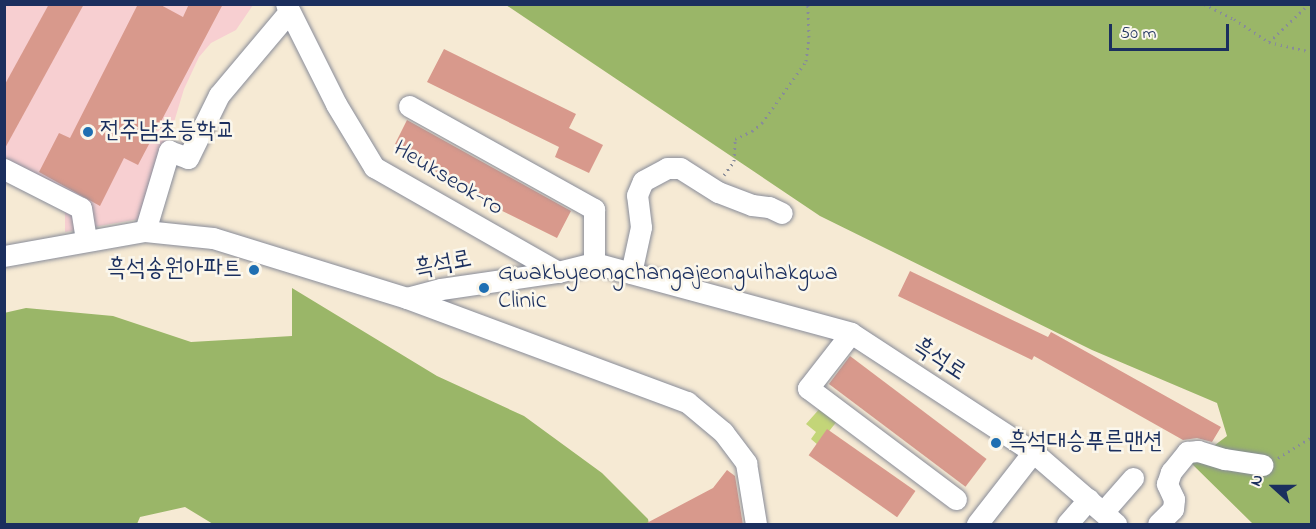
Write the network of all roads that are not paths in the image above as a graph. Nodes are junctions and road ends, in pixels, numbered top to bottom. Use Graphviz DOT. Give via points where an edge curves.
graph roads {
  1 [pos="288,8"];
  2 [pos="408,106"];
  3 [pos="4,169"];
  4 [pos="782,213"];
  5 [pos="145,231"];
  6 [pos="86,241"];
  7 [pos="4,256"];
  8 [pos="594,263"];
  9 [pos="558,272"];
  10 [pos="631,273"];
  11 [pos="407,298"];
  12 [pos="851,333"];
  13 [pos="1033,452"];
  14 [pos="1263,465"];
  15 [pos="1133,478"];
  16 [pos="957,499"];
  17 [pos="1103,512"];
  18 [pos="756,525"];
  19 [pos="977,525"];
  20 [pos="1067,525"];
  21 [pos="1158,525"];
  1 -- 5 [label="street" via="219,95 188,158 169,151"];
  1 -- 9 [label="street, Heukseok-ro" via="336,104 375,167"];
  2 -- 8 [label="street" via="594,209"];
  3 -- 6 [label="street" via="81,208"];
  4 -- 10 [label="street" via="718,192 680,168 667,168 643,181 638,195 641,227"];
  5 -- 6 [label="street, 흑석로"];
  5 -- 11 [label="street, 흑석로" via="213,238"];
  6 -- 7 [label="street, 흑석로"];
  8 -- 9 [label="street, 흑석로"];
  8 -- 10 [label="street, 흑석로"];
  9 -- 11 [label="street, 흑석로"];
  10 -- 12 [label="street, 흑석로"];
  11 -- 18 [label="street" via="687,402 723,432 746,463"];
  12 -- 13 [label="street, 흑석로"];
  12 -- 16 [label="street" via="808,388"];
  13 -- 17 [label="street, 흑석로"];
  13 -- 19 [label="street"];
  14 -- 21 [label="street" via="1187,452 1167,484 1174,499 1173,509"];
  15 -- 17 [label="street"];
  17 -- 20 [label="street"];
}
